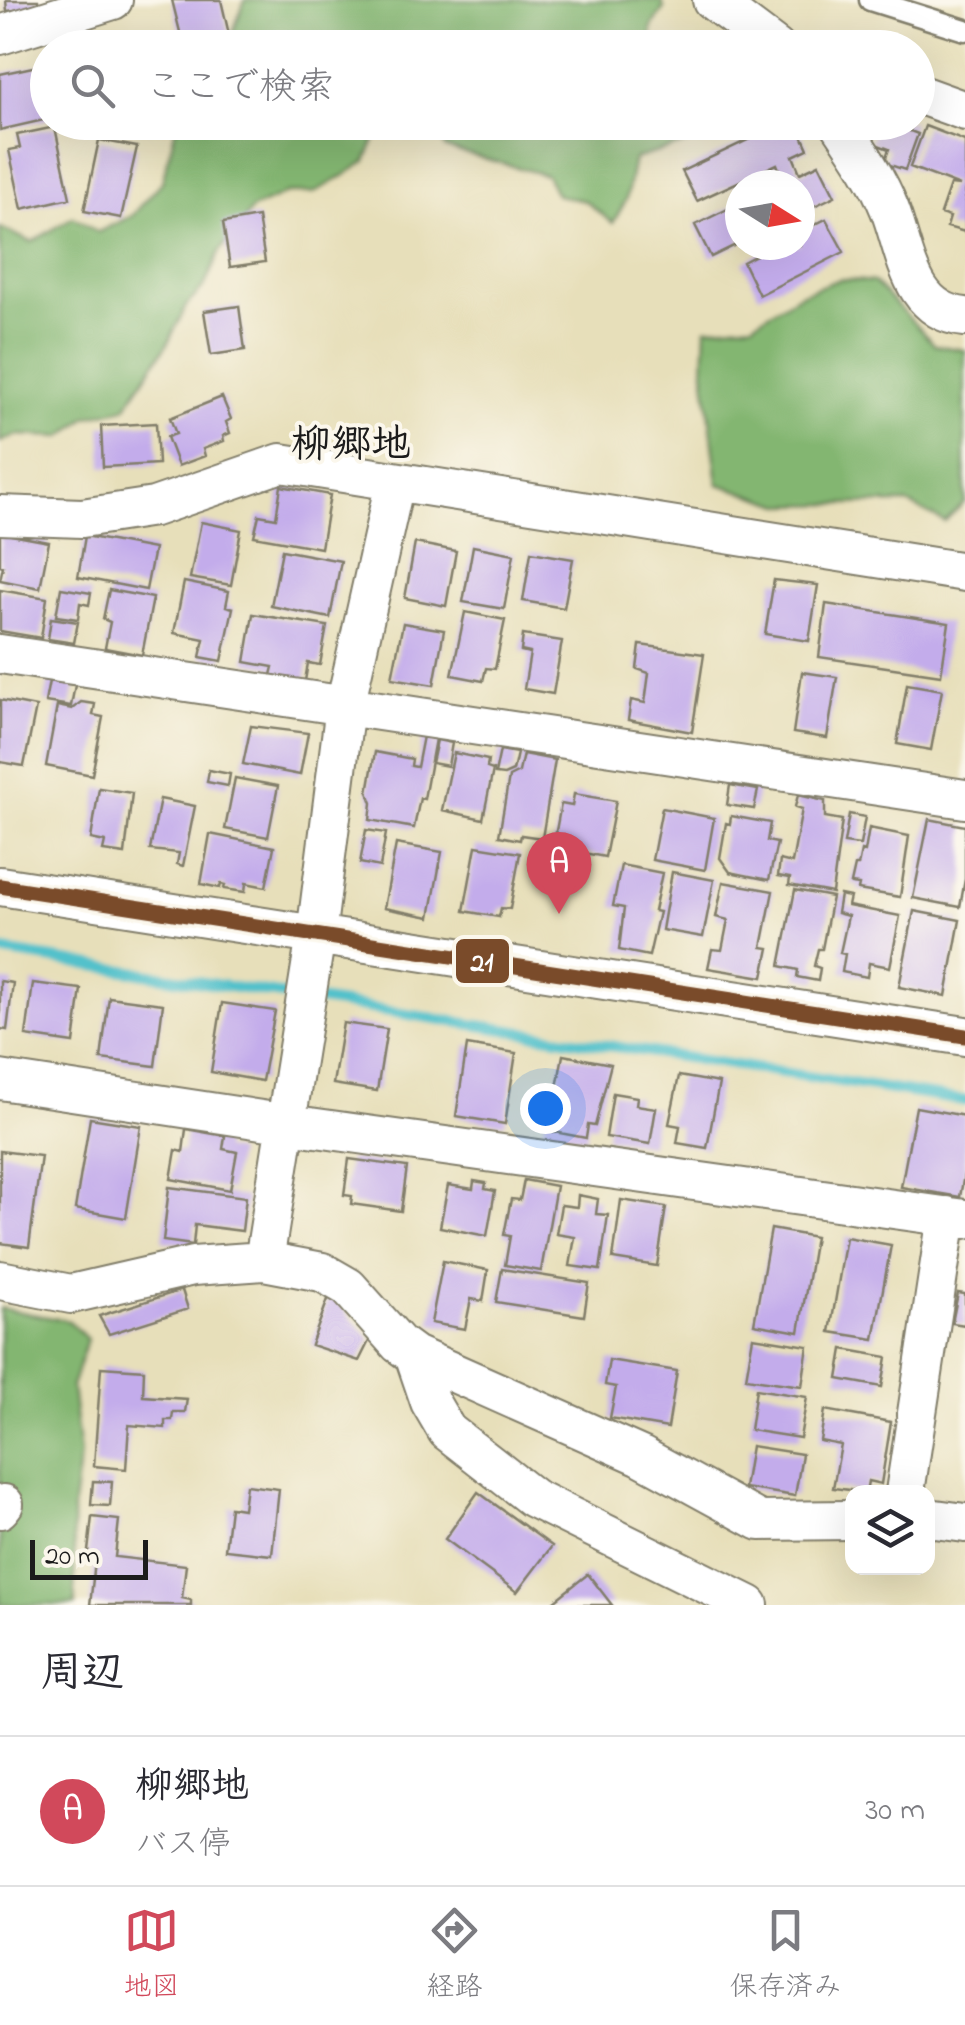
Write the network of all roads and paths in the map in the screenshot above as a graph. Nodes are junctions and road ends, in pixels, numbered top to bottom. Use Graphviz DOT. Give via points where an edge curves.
graph roads {
  1 [pos="114,0"];
  2 [pos="712,0"];
  3 [pos="870,0"];
  4 [pos="755,30"];
  5 [pos="965,30"];
  6 [pos="0,35"];
  7 [pos="935,100"];
  8 [pos="965,111"];
  9 [pos="851,140"];
  10 [pos="965,317"];
  11 [pos="395,482"];
  12 [pos="0,516"];
  13 [pos="965,572"];
  14 [pos="0,654"];
  15 [pos="345,706"];
  16 [pos="965,798"];
  17 [pos="0,886"];
  18 [pos="313,952"];
  19 [pos="965,1036"];
  20 [pos="0,1080"];
  21 [pos="288,1124"];
  22 [pos="956,1217"];
  23 [pos="264,1262"];
  24 [pos="0,1280"];
  25 [pos="414,1355"];
  26 [pos="905,1485"];
  27 [pos="935,1519"];
  28 [pos="845,1520"];
  29 [pos="965,1522"];
  30 [pos="749,1605"];
  1 -- 6 [label="street"];
  2 -- 4 [label="street"];
  3 -- 5 [label="lane"];
  7 -- 8 [label="street"];
  9 -- 10 [label="street" via="890,209 922,294 934,308"];
  11 -- 12 [label="street" via="280,463 154,507 82,518"];
  11 -- 13 [label="street"];
  11 -- 15 [label="street"];
  14 -- 15 [label="street"];
  15 -- 16 [label="street"];
  15 -- 18 [label="street"];
  17 -- 18 [label="street"];
  18 -- 19 [label="street"];
  18 -- 21 [label="street"];
  20 -- 21 [label="street"];
  21 -- 22 [label="street"];
  21 -- 23 [label="street"];
  22 -- 26 [label="street"];
  23 -- 24 [label="street" via="193,1266 71,1294"];
  23 -- 25 [label="street" via="322,1272 348,1286"];
  25 -- 28 [label="street" via="641,1456 760,1521"];
  25 -- 30 [label="street" via="447,1432 533,1498"];
  27 -- 29 [label="street"];
}
